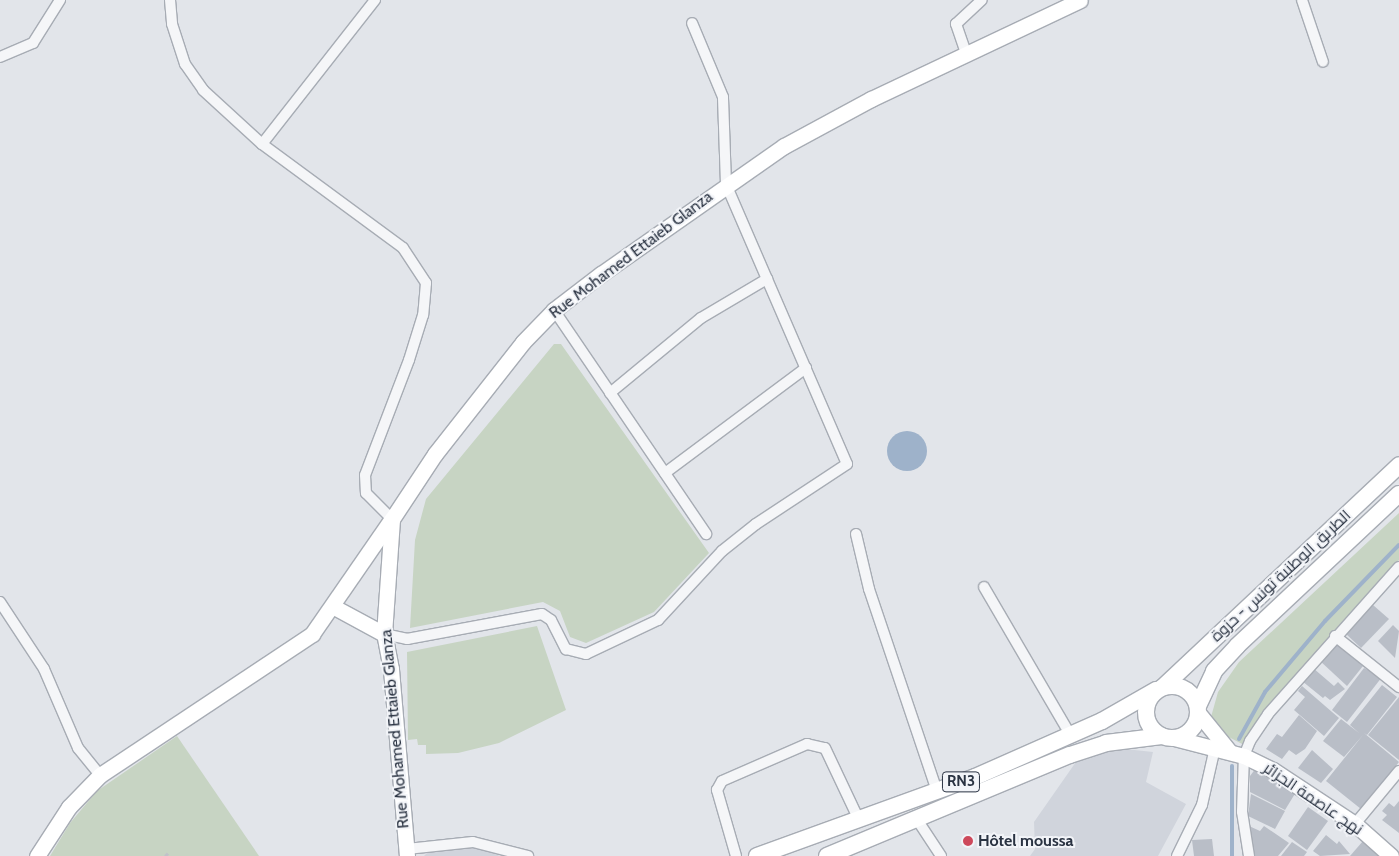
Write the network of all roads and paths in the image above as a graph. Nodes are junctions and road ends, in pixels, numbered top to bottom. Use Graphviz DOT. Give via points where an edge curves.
graph roads {
  1 [pos="60,0"];
  2 [pos="170,0"];
  3 [pos="375,0"];
  4 [pos="982,0"];
  5 [pos="1080,0"];
  6 [pos="1302,0"];
  7 [pos="692,23"];
  8 [pos="966,53"];
  9 [pos="0,57"];
  10 [pos="1323,62"];
  11 [pos="262,144"];
  12 [pos="726,184"];
  13 [pos="767,279"];
  14 [pos="554,310"];
  15 [pos="806,368"];
  16 [pos="610,393"];
  17 [pos="1399,465"];
  18 [pos="665,473"];
  19 [pos="1399,494"];
  20 [pos="392,519"];
  21 [pos="1328,532"];
  22 [pos="706,534"];
  23 [pos="856,534"];
  24 [pos="1343,547"];
  25 [pos="1399,567"];
  26 [pos="984,587"];
  27 [pos="0,602"];
  28 [pos="334,607"];
  29 [pos="384,634"];
  30 [pos="1335,636"];
  31 [pos="1399,687"];
  32 [pos="1159,689"];
  33 [pos="1198,710"];
  34 [pos="1071,736"];
  35 [pos="1168,737"];
  36 [pos="1222,750"];
  37 [pos="1244,756"];
  38 [pos="1399,771"];
  39 [pos="100,775"];
  40 [pos="977,785"];
  41 [pos="937,791"];
  42 [pos="859,820"];
  43 [pos="918,821"];
  44 [pos="1355,824"];
  45 [pos="407,853"];
  46 [pos="37,856"];
  47 [pos="528,856"];
  48 [pos="736,856"];
  49 [pos="757,856"];
  50 [pos="827,856"];
  51 [pos="941,856"];
  52 [pos="1178,856"];
  53 [pos="1248,856"];
  54 [pos="1391,856"];
  1 -- 9 [label="street" via="33,43"];
  2 -- 11 [label="street" via="172,24 185,64 203,90"];
  3 -- 11 [label="street"];
  4 -- 8 [label="street" via="956,24"];
  5 -- 8 [label="street, Rue Mohamed Ettaieb Glanza"];
  6 -- 10 [label="street"];
  7 -- 12 [label="street" via="723,97"];
  8 -- 12 [label="street, Rue Mohamed Ettaieb Glanza" via="828,120"];
  11 -- 20 [label="street" via="403,248 426,283 422,315 409,360 364,475 366,493"];
  12 -- 13 [label="street"];
  12 -- 14 [label="street, Rue Mohamed Ettaieb Glanza"];
  13 -- 15 [label="street"];
  13 -- 16 [label="street" via="701,318"];
  14 -- 16 [label="street"];
  14 -- 20 [label="street, Rue Mohamed Ettaieb Glanza" via="523,342 435,454"];
  15 -- 18 [label="street"];
  15 -- 29 [label="street" via="847,464 756,524 722,551 658,620 579,654 566,649 551,620 542,614 407,638"];
  16 -- 18 [label="street"];
  17 -- 21 [label="main road, الطريق الوطنية تونس - حزوة / RN3"];
  18 -- 22 [label="street"];
  19 -- 24 [label="main road, الطريق الوطنية تونس - حزوة / RN3"];
  20 -- 28 [label="street"];
  20 -- 29 [label="street, Rue Mohamed Ettaieb Glanza"];
  21 -- 24 [label="main road"];
  21 -- 32 [label="main road, الطريق الوطنية تونس - حزوة / RN3"];
  23 -- 41 [label="street" via="869,589"];
  24 -- 33 [label="main road, الطريق الوطنية تونس - حزوة / RN3" via="1214,671"];
  25 -- 30 [label="street"];
  26 -- 34 [label="street"];
  27 -- 39 [label="street" via="44,669 78,748"];
  28 -- 29 [label="street"];
  28 -- 39 [label="street" via="312,634 289,653"];
  29 -- 45 [label="street, Rue Mohamed Ettaieb Glanza" via="391,669"];
  30 -- 31 [label="street"];
  30 -- 37 [label="street" via="1268,714"];
  32 -- 33 [label="main road" via="1181,686 1195,698"];
  32 -- 34 [label="main road, الطريق الوطنية تونس - حزوة / RN3"];
  32 -- 35 [label="main road, RN3" via="1146,711 1150,726"];
  33 -- 35 [label="main road, RN3" via="1193,727"];
  33 -- 36 [label="street"];
  34 -- 40 [label="main road, الطريق الوطنية تونس - حزوة / RN3"];
  35 -- 36 [label="street, نهج عاصمة الجزائر"];
  35 -- 40 [label="main road, الطريق الوطنية تونس - حزوة / RN3" via="1106,743"];
  36 -- 37 [label="street, نهج عاصمة الجزائر"];
  36 -- 52 [label="street" via="1202,805"];
  37 -- 44 [label="street, نهج عاصمة الجزائر" via="1274,770"];
  37 -- 53 [label="street" via="1242,812"];
  38 -- 44 [label="street"];
  39 -- 46 [label="street" via="69,807"];
  40 -- 41 [label="main road, الطريق الوطنية تونس - حزوة / RN3"];
  40 -- 43 [label="main road, الطريق الوطنية تونس - حزوة / RN3"];
  41 -- 42 [label="main road, الطريق الوطنية تونس - حزوة / RN3"];
  42 -- 48 [label="street" via="825,748 807,744 722,781 717,790"];
  42 -- 49 [label="main road, الطريق الوطنية تونس - حزوة / RN3"];
  43 -- 50 [label="main road, الطريق الوطنية تونس - حزوة / RN3"];
  43 -- 51 [label="street"];
  44 -- 54 [label="street, نهج عاصمة الجزائر"];
  45 -- 47 [label="street" via="473,842"];
}
